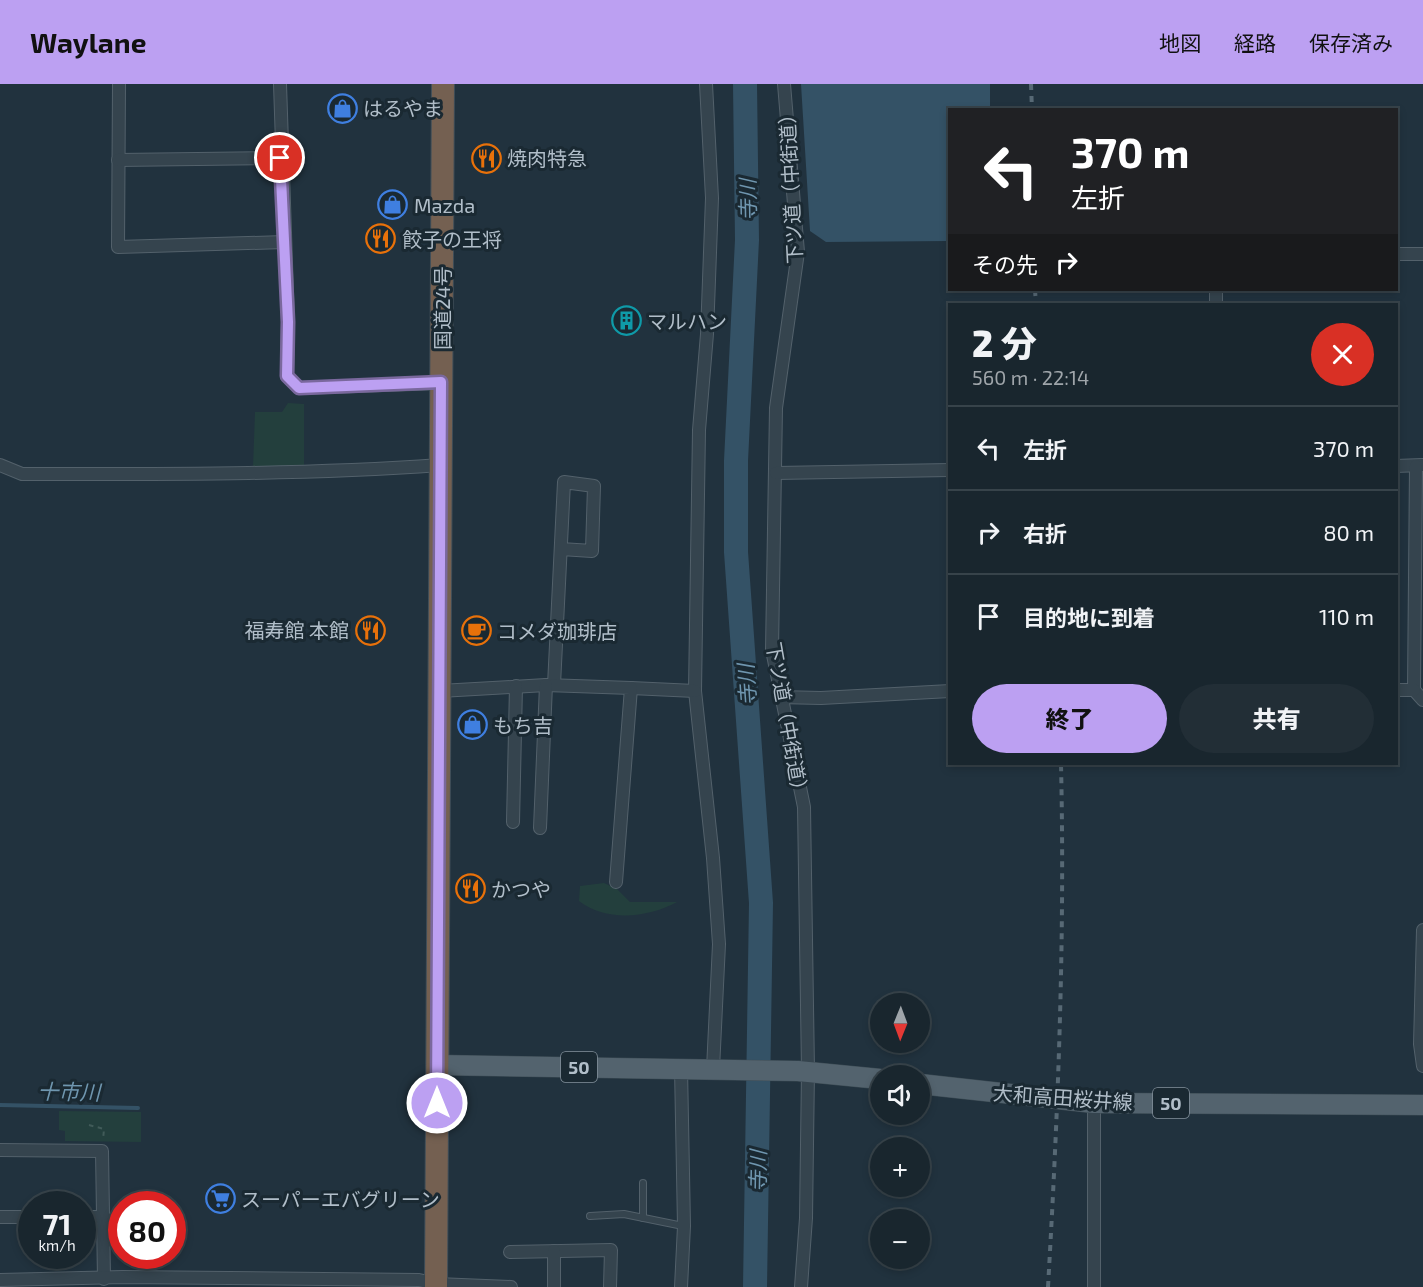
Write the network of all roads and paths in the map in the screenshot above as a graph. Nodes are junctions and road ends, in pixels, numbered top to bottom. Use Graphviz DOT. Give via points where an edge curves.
graph roads {
  1 [pos="119,84"];
  2 [pos="280,84"];
  3 [pos="442,84"];
  4 [pos="706,84"];
  5 [pos="784,84"];
  6 [pos="280,158"];
  7 [pos="118,160"];
  8 [pos="284,242"];
  9 [pos="1398,254"];
  10 [pos="1423,254"];
  11 [pos="441,382"];
  12 [pos="0,465"];
  13 [pos="440,465"];
  14 [pos="1420,465"];
  15 [pos="1398,466"];
  16 [pos="948,470"];
  17 [pos="776,473"];
  18 [pos="561,549"];
  19 [pos="550,685"];
  20 [pos="516,686"];
  21 [pos="631,688"];
  22 [pos="1398,690"];
  23 [pos="1414,690"];
  24 [pos="440,691"];
  25 [pos="948,691"];
  26 [pos="694,692"];
  27 [pos="779,697"];
  28 [pos="1423,700"];
  29 [pos="513,822"];
  30 [pos="540,828"];
  31 [pos="616,882"];
  32 [pos="1423,930"];
  33 [pos="437,1065"];
  34 [pos="1423,1066"];
  35 [pos="681,1068"];
  36 [pos="717,1069"];
  37 [pos="803,1071"];
  38 [pos="870,1078"];
  39 [pos="930,1085"];
  40 [pos="1094,1103"];
  41 [pos="1423,1105"];
  42 [pos="89,1125"];
  43 [pos="0,1150"];
  44 [pos="102,1151"];
  45 [pos="643,1183"];
  46 [pos="0,1216"];
  47 [pos="590,1216"];
  48 [pos="18,1217"];
  49 [pos="96,1217"];
  50 [pos="103,1217"];
  51 [pos="642,1218"];
  52 [pos="684,1226"];
  53 [pos="554,1251"];
  54 [pos="510,1252"];
  55 [pos="104,1279"];
  56 [pos="0,1280"];
  57 [pos="436,1285"];
  58 [pos="511,1287"];
  59 [pos="554,1287"];
  60 [pos="610,1287"];
  61 [pos="681,1287"];
  62 [pos="801,1287"];
  63 [pos="1094,1287"];
  1 -- 7 [label="street"];
  2 -- 6 [label="street"];
  3 -- 11 [label="highway, 国道24号"];
  4 -- 26 [label="street" via="712,198 699,430"];
  5 -- 17 [label="street, 下ツ道（中街道）" via="798,252 776,408"];
  6 -- 7 [label="street"];
  6 -- 8 [label="street"];
  7 -- 8 [label="street" via="118,247"];
  8 -- 11 [label="street" via="287,376 299,388"];
  9 -- 10 [label="street"];
  11 -- 13 [label="highway, 国道24号"];
  12 -- 13 [label="street" via="22,474 218,475"];
  13 -- 24 [label="highway, 国道24号"];
  14 -- 15 [label="street"];
  14 -- 23 [label="street"];
  16 -- 17 [label="street"];
  17 -- 27 [label="street, 下ツ道（中街道）" via="772,650"];
  18 -- 18 [label="street" via="564,482 594,486 592,551"];
  18 -- 19 [label="street"];
  19 -- 20 [label="street"];
  19 -- 21 [label="street"];
  19 -- 30 [label="street"];
  20 -- 24 [label="street"];
  20 -- 29 [label="street"];
  21 -- 26 [label="street"];
  21 -- 31 [label="street"];
  22 -- 23 [label="street"];
  23 -- 28 [label="street"];
  24 -- 33 [label="highway, 国道24号"];
  25 -- 27 [label="street"];
  26 -- 36 [label="street" via="719,944"];
  27 -- 37 [label="street, 下ツ道（中街道）" via="804,807"];
  32 -- 34 [label="street"];
  33 -- 35 [label="main road, 50"];
  33 -- 57 [label="highway, 国道24号"];
  35 -- 36 [label="main road, 50"];
  35 -- 52 [label="street"];
  36 -- 37 [label="main road, 50"];
  37 -- 38 [label="main road, 50"];
  37 -- 62 [label="street, 下ツ道（中街道）" via="806,1218"];
  39 -- 40 [label="main road, 大和高田桜井線 / 50"];
  40 -- 41 [label="main road, 大和高田桜井線 / 50"];
  40 -- 63 [label="street"];
  42 -- 44 [label="path" via="104,1129"];
  43 -- 44 [label="street"];
  44 -- 50 [label="street"];
  45 -- 51 [label="lane"];
  46 -- 48 [label="street"];
  47 -- 51 [label="lane" via="624,1214"];
  49 -- 50 [label="street"];
  50 -- 55 [label="street"];
  51 -- 52 [label="lane"];
  52 -- 61 [label="street"];
  53 -- 54 [label="street"];
  53 -- 59 [label="street"];
  53 -- 60 [label="street" via="611,1250"];
  55 -- 56 [label="street"];
  55 -- 57 [label="street" via="419,1280"];
  57 -- 58 [label="street"];
}
